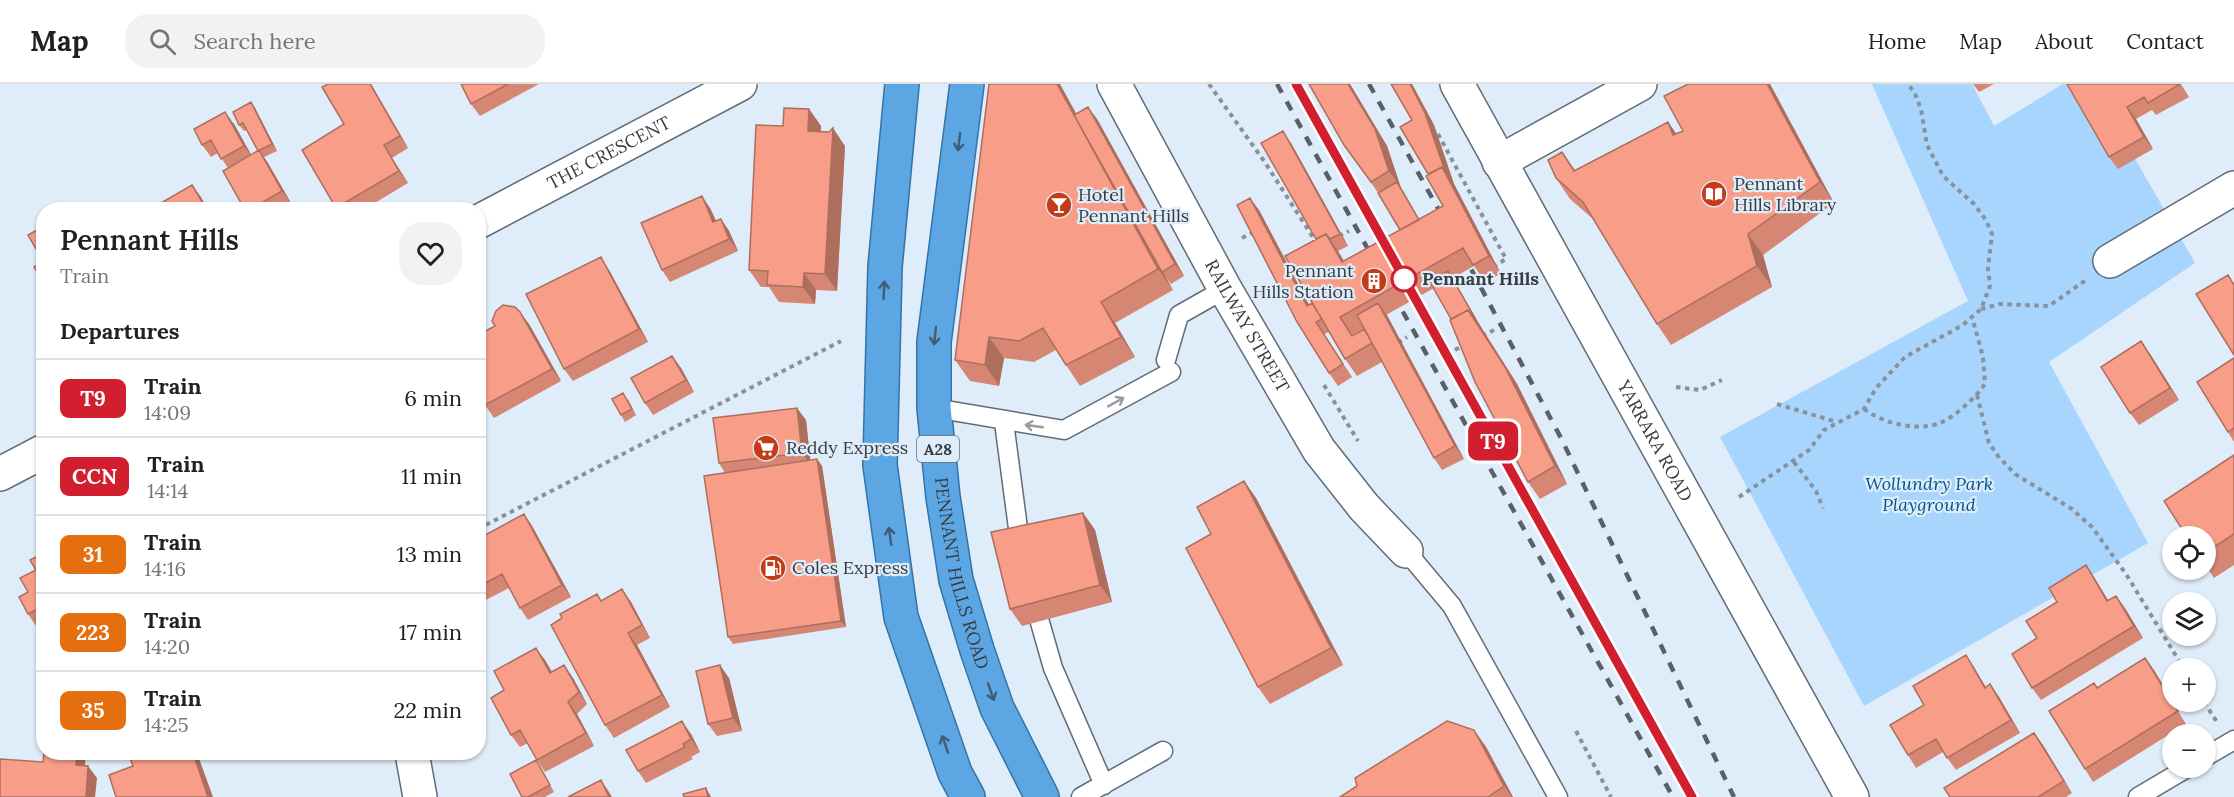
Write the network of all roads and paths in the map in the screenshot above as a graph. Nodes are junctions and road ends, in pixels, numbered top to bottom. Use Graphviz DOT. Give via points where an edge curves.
graph roads {
  1 [pos="740,84"];
  2 [pos="902,84"];
  3 [pos="967,84"];
  4 [pos="1114,84"];
  5 [pos="1209,84"];
  6 [pos="1457,84"];
  7 [pos="1640,84"];
  8 [pos="1907,84"];
  9 [pos="1434,128"];
  10 [pos="1438,134"];
  11 [pos="1430,139"];
  12 [pos="1499,162"];
  13 [pos="2234,188"];
  14 [pos="486,218"];
  15 [pos="1260,229"];
  16 [pos="1348,231"];
  17 [pos="1242,238"];
  18 [pos="1330,242"];
  19 [pos="1320,247"];
  20 [pos="2110,261"];
  21 [pos="1485,262"];
  22 [pos="1225,289"];
  23 [pos="1981,309"];
  24 [pos="1972,317"];
  25 [pos="1494,330"];
  26 [pos="1407,337"];
  27 [pos="841,341"];
  28 [pos="1389,348"];
  29 [pos="1455,350"];
  30 [pos="1722,380"];
  31 [pos="1324,385"];
  32 [pos="1676,387"];
  33 [pos="1977,395"];
  34 [pos="1777,404"];
  35 [pos="934,408"];
  36 [pos="1864,409"];
  37 [pos="1004,422"];
  38 [pos="1838,422"];
  39 [pos="1358,441"];
  40 [pos="36,455"];
  41 [pos="1794,462"];
  42 [pos="0,474"];
  43 [pos="1739,497"];
  44 [pos="1823,508"];
  45 [pos="486,526"];
  46 [pos="1406,551"];
  47 [pos="2177,658"];
  48 [pos="1576,731"];
  49 [pos="2234,740"];
  50 [pos="1162,751"];
  51 [pos="2216,751"];
  52 [pos="413,760"];
  53 [pos="2170,778"];
  54 [pos="1104,784"];
  55 [pos="420,797"];
  56 [pos="968,797"];
  57 [pos="1042,797"];
  58 [pos="1081,797"];
  59 [pos="1558,797"];
  60 [pos="1611,797"];
  61 [pos="1852,797"];
  62 [pos="2138,797"];
  1 -- 14 [label="street, THE CRESCENT"];
  56 -- 2 [label="highway, one-way" via="955,773 901,617 880,465 885,267"];
  3 -- 35 [label="highway, PENNANT HILLS ROAD / A28, one-way" via="934,342"];
  4 -- 22 [label="street, RAILWAY STREET"];
  5 -- 19 [label="path"];
  6 -- 12 [label="street, YARRARA ROAD"];
  7 -- 12 [label="street"];
  8 -- 23 [label="path" via="1914,91 1927,145 1943,176 1974,204 1992,234 1990,286"];
  9 -- 10 [label="path"];
  10 -- 11 [label="path"];
  10 -- 21 [label="path" via="1506,259 1489,268"];
  12 -- 61 [label="street, YARRARA ROAD"];
  13 -- 20 [label="street"];
  15 -- 17 [label="path"];
  16 -- 18 [label="path"];
  20 -- 23 [label="path" via="2049,306 2000,304"];
  22 -- 37 [label="lane" via="1179,315 1168,366 1064,430"];
  22 -- 46 [label="street, RAILWAY STREET" via="1319,450 1364,507"];
  23 -- 24 [label="path"];
  24 -- 33 [label="path" via="1983,357 1985,384"];
  24 -- 36 [label="path" via="1898,364 1876,388"];
  25 -- 29 [label="path"];
  26 -- 28 [label="path"];
  27 -- 45 [label="path"];
  30 -- 32 [label="path" via="1700,390"];
  31 -- 39 [label="path"];
  33 -- 36 [label="path" via="1940,423 1932,424 1878,420"];
  33 -- 47 [label="path" via="1989,443 1998,456 2015,474 2072,509 2092,527"];
  34 -- 38 [label="path"];
  35 -- 37 [label="lane"];
  35 -- 57 [label="highway, PENNANT HILLS ROAD / A28, one-way" via="956,580 997,708"];
  36 -- 38 [label="path"];
  37 -- 54 [label="lane" via="1018,539 1053,668"];
  38 -- 41 [label="path" via="1824,430"];
  40 -- 42 [label="street"];
  41 -- 43 [label="path"];
  41 -- 44 [label="path" via="1816,491"];
  46 -- 59 [label="lane" via="1452,606"];
  48 -- 60 [label="path"];
  49 -- 51 [label="lane"];
  50 -- 54 [label="lane"];
  52 -- 55 [label="street"];
  53 -- 62 [label="lane"];
  54 -- 58 [label="lane"];
}
